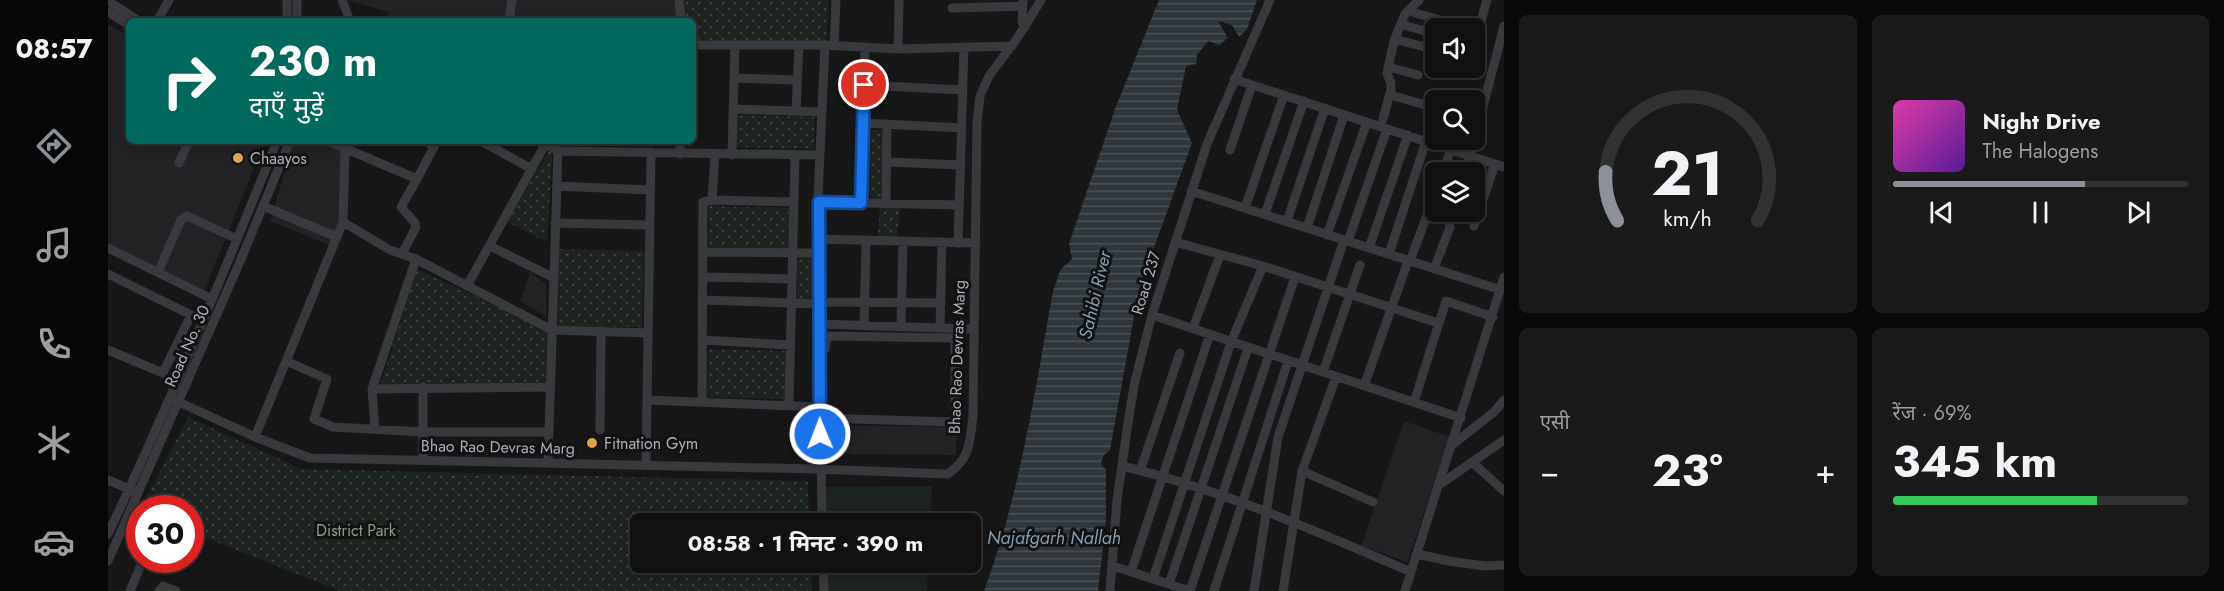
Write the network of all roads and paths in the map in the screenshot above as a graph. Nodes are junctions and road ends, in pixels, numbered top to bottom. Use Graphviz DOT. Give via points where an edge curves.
graph roads {
  1 [pos="169,0"];
  2 [pos="288,0"];
  3 [pos="297,0"];
  4 [pos="342,0"];
  5 [pos="512,0"];
  6 [pos="679,0"];
  7 [pos="836,0"];
  8 [pos="898,0"];
  9 [pos="1041,0"];
  10 [pos="1270,0"];
  11 [pos="1419,0"];
  12 [pos="1487,0"];
  13 [pos="108,1"];
  14 [pos="1023,3"];
  15 [pos="952,8"];
  16 [pos="108,12"];
  17 [pos="1415,13"];
  18 [pos="134,18"];
  19 [pos="159,18"];
  20 [pos="287,18"];
  21 [pos="297,18"];
  22 [pos="349,18"];
  23 [pos="509,18"];
  24 [pos="681,18"];
  25 [pos="1432,18"];
  26 [pos="1479,18"];
  27 [pos="126,23"];
  28 [pos="1402,25"];
  29 [pos="1504,26"];
  30 [pos="1025,27"];
  31 [pos="1425,31"];
  32 [pos="1398,40"];
  33 [pos="696,45"];
  34 [pos="735,45"];
  35 [pos="799,45"];
  36 [pos="829,46"];
  37 [pos="1012,46"];
  38 [pos="865,47"];
  39 [pos="964,47"];
  40 [pos="1425,47"];
  41 [pos="898,49"];
  42 [pos="1500,59"];
  43 [pos="1388,67"];
  44 [pos="1418,75"];
  45 [pos="734,78"];
  46 [pos="797,80"];
  47 [pos="1234,80"];
  48 [pos="864,85"];
  49 [pos="1252,85"];
  50 [pos="963,90"];
  51 [pos="1284,95"];
  52 [pos="1394,96"];
  53 [pos="1304,101"];
  54 [pos="1485,101"];
  55 [pos="1425,105"];
  56 [pos="1325,108"];
  57 [pos="733,109"];
  58 [pos="796,111"];
  59 [pos="822,112"];
  60 [pos="1344,115"];
  61 [pos="1383,118"];
  62 [pos="1367,122"];
  63 [pos="863,123"];
  64 [pos="887,124"];
  65 [pos="962,128"];
  66 [pos="1388,129"];
  67 [pos="1408,135"];
  68 [pos="1425,141"];
  69 [pos="188,144"];
  70 [pos="276,144"];
  71 [pos="289,144"];
  72 [pos="430,144"];
  73 [pos="486,144"];
  74 [pos="545,144"];
  75 [pos="548,144"];
  76 [pos="680,144"];
  77 [pos="1425,144"];
  78 [pos="347,145"];
  79 [pos="1230,150"];
  80 [pos="1454,150"];
  81 [pos="1473,150"];
  82 [pos="558,151"];
  83 [pos="651,152"];
  84 [pos="680,154"];
  85 [pos="715,154"];
  86 [pos="732,155"];
  87 [pos="795,155"];
  88 [pos="820,155"];
  89 [pos="1472,156"];
  90 [pos="887,162"];
  91 [pos="1470,162"];
  92 [pos="179,163"];
  93 [pos="961,165"];
  94 [pos="1499,165"];
  95 [pos="532,169"];
  96 [pos="417,179"];
  97 [pos="556,186"];
  98 [pos="650,190"];
  99 [pos="1191,191"];
  100 [pos="712,200"];
  101 [pos="794,202"];
  102 [pos="819,202"];
  103 [pos="861,203"];
  104 [pos="886,203"];
  105 [pos="960,205"];
  106 [pos="263,206"];
  107 [pos="1245,208"];
  108 [pos="1265,214"];
  109 [pos="1425,220"];
  110 [pos="1287,221"];
  111 [pos="343,222"];
  112 [pos="1449,222"];
  113 [pos="555,223"];
  114 [pos="650,225"];
  115 [pos="1474,226"];
  116 [pos="1307,228"];
  117 [pos="1328,235"];
  118 [pos="337,237"];
  119 [pos="237,238"];
  120 [pos="819,239"];
  121 [pos="866,240"];
  122 [pos="903,241"];
  123 [pos="1346,241"];
  124 [pos="942,242"];
  125 [pos="1175,242"];
  126 [pos="958,243"];
  127 [pos="975,243"];
  128 [pos="489,246"];
  129 [pos="108,248"];
  130 [pos="1369,248"];
  131 [pos="703,252"];
  132 [pos="793,253"];
  133 [pos="819,253"];
  134 [pos="402,254"];
  135 [pos="1389,254"];
  136 [pos="1220,255"];
  137 [pos="416,260"];
  138 [pos="1409,261"];
  139 [pos="1360,265"];
  140 [pos="1263,266"];
  141 [pos="1434,269"];
  142 [pos="158,272"];
  143 [pos="108,275"];
  144 [pos="703,277"];
  145 [pos="1295,277"];
  146 [pos="1504,277"];
  147 [pos="554,278"];
  148 [pos="792,279"];
  149 [pos="467,286"];
  150 [pos="1329,288"];
  151 [pos="1501,290"];
  152 [pos="1350,295"];
  153 [pos="212,299"];
  154 [pos="702,300"];
  155 [pos="865,302"];
  156 [pos="792,303"];
  157 [pos="819,303"];
  158 [pos="902,303"];
  159 [pos="940,303"];
  160 [pos="1392,308"];
  161 [pos="190,315"];
  162 [pos="1152,315"];
  163 [pos="1493,316"];
  164 [pos="203,321"];
  165 [pos="1438,323"];
  166 [pos="820,324"];
  167 [pos="864,326"];
  168 [pos="901,327"];
  169 [pos="940,328"];
  170 [pos="1193,328"];
  171 [pos="552,330"];
  172 [pos="974,330"];
  173 [pos="601,331"];
  174 [pos="648,333"];
  175 [pos="1210,334"];
  176 [pos="702,340"];
  177 [pos="1232,342"];
  178 [pos="790,345"];
  179 [pos="1248,348"];
  180 [pos="108,350"];
  181 [pos="1180,353"];
  182 [pos="1270,355"];
  183 [pos="286,361"];
  184 [pos="1288,361"];
  185 [pos="1302,366"];
  186 [pos="1323,372"];
  187 [pos="1336,376"];
  188 [pos="1364,386"];
  189 [pos="423,387"];
  190 [pos="551,387"];
  191 [pos="372,389"];
  192 [pos="174,400"];
  193 [pos="647,400"];
  194 [pos="1504,400"];
  195 [pos="702,402"];
  196 [pos="1414,402"];
  197 [pos="789,406"];
  198 [pos="820,407"];
  199 [pos="823,418"];
  200 [pos="1461,418"];
  201 [pos="375,429"];
  202 [pos="600,430"];
  203 [pos="423,432"];
  204 [pos="549,432"];
  205 [pos="255,437"];
  206 [pos="1504,440"];
  207 [pos="1452,445"];
  208 [pos="423,460"];
  209 [pos="1472,462"];
  210 [pos="548,463"];
  211 [pos="646,465"];
  212 [pos="1122,466"];
  213 [pos="821,469"];
  214 [pos="1140,471"];
  215 [pos="1302,471"];
  216 [pos="1163,477"];
  217 [pos="108,480"];
  218 [pos="1184,484"];
  219 [pos="1439,485"];
  220 [pos="129,489"];
  221 [pos="1201,490"];
  222 [pos="1504,490"];
  223 [pos="139,494"];
  224 [pos="1221,497"];
  225 [pos="1373,502"];
  226 [pos="1243,504"];
  227 [pos="1265,512"];
  228 [pos="822,513"];
  229 [pos="1294,522"];
  230 [pos="108,534"];
  231 [pos="1417,554"];
  232 [pos="108,561"];
  233 [pos="1504,565"];
  234 [pos="1113,566"];
  235 [pos="1131,572"];
  236 [pos="1411,572"];
  237 [pos="138,573"];
  238 [pos="824,573"];
  239 [pos="1153,579"];
  240 [pos="1169,584"];
  241 [pos="130,591"];
  242 [pos="159,591"];
  243 [pos="176,591"];
  244 [pos="824,591"];
  245 [pos="1110,591"];
  246 [pos="1190,591"];
  247 [pos="1214,591"];
  248 [pos="1254,591"];
  249 [pos="1283,591"];
  250 [pos="1405,591"];
  1 -- 19 [label="street"];
  2 -- 20 [label="street"];
  3 -- 21 [label="street"];
  4 -- 22 [label="street"];
  5 -- 23 [label="street"];
  6 -- 24 [label="street"];
  7 -- 36 [label="street"];
  8 -- 41 [label="street"];
  9 -- 30 [label="street, Bhao Rao Devras Marg"];
  10 -- 47 [label="street, Road 237"];
  11 -- 43 [label="street" via="1403,18"];
  12 -- 26 [label="street"];
  13 -- 18 [label="street"];
  14 -- 15 [label="street"];
  14 -- 30 [label="street"];
  16 -- 27 [label="street"];
  17 -- 25 [label="street"];
  28 -- 31 [label="street"];
  29 -- 42 [label="street"];
  30 -- 37 [label="street, Bhao Rao Devras Marg"];
  32 -- 40 [label="street"];
  33 -- 34 [label="street"];
  34 -- 35 [label="street"];
  34 -- 45 [label="street"];
  35 -- 36 [label="street"];
  35 -- 46 [label="street"];
  36 -- 38 [label="street"];
  36 -- 59 [label="street"];
  37 -- 39 [label="street"];
  37 -- 127 [label="street, Bhao Rao Devras Marg" via="988,76 980,96"];
  38 -- 41 [label="street"];
  38 -- 48 [label="street"];
  39 -- 41 [label="street"];
  39 -- 50 [label="street"];
  42 -- 54 [label="street"];
  43 -- 44 [label="street"];
  43 -- 61 [label="street" via="1391,89"];
  45 -- 46 [label="street"];
  45 -- 57 [label="street"];
  46 -- 58 [label="street"];
  47 -- 49 [label="street"];
  47 -- 99 [label="street, Road 237"];
  48 -- 50 [label="street"];
  48 -- 63 [label="street"];
  49 -- 51 [label="street"];
  49 -- 79 [label="street"];
  50 -- 65 [label="street"];
  51 -- 53 [label="street"];
  51 -- 107 [label="street"];
  52 -- 55 [label="street"];
  53 -- 56 [label="street"];
  53 -- 108 [label="street"];
  56 -- 60 [label="street"];
  56 -- 110 [label="street"];
  57 -- 58 [label="street"];
  57 -- 86 [label="street"];
  58 -- 59 [label="street"];
  59 -- 88 [label="street"];
  60 -- 62 [label="street"];
  60 -- 116 [label="street"];
  62 -- 66 [label="street"];
  62 -- 117 [label="street"];
  63 -- 64 [label="street"];
  63 -- 103 [label="street"];
  64 -- 65 [label="street"];
  64 -- 90 [label="street"];
  65 -- 93 [label="street"];
  66 -- 67 [label="street"];
  66 -- 123 [label="street"];
  67 -- 68 [label="street"];
  67 -- 130 [label="street"];
  69 -- 92 [label="street"];
  70 -- 119 [label="street, Road No. 30"];
  71 -- 106 [label="street, Road No. 30"];
  72 -- 96 [label="street" via="434,147"];
  73 -- 95 [label="street"];
  74 -- 95 [label="street"];
  75 -- 82 [label="street"];
  76 -- 84 [label="street"];
  77 -- 135 [label="street"];
  78 -- 96 [label="street"];
  78 -- 111 [label="street"];
  80 -- 89 [label="street"];
  81 -- 89 [label="street"];
  82 -- 83 [label="street"];
  82 -- 97 [label="street"];
  83 -- 84 [label="street"];
  83 -- 98 [label="street"];
  84 -- 85 [label="street"];
  85 -- 86 [label="street"];
  85 -- 100 [label="street"];
  86 -- 87 [label="street"];
  87 -- 88 [label="street"];
  87 -- 101 [label="street"];
  88 -- 102 [label="street"];
  89 -- 91 [label="street"];
  89 -- 94 [label="street"];
  90 -- 93 [label="street"];
  90 -- 104 [label="street"];
  93 -- 105 [label="street"];
  94 -- 115 [label="street"];
  95 -- 128 [label="street"];
  96 -- 134 [label="street" via="402,207 416,227"];
  97 -- 98 [label="street"];
  97 -- 113 [label="street"];
  98 -- 114 [label="street"];
  99 -- 107 [label="street"];
  99 -- 125 [label="street, Road 237"];
  100 -- 101 [label="street"];
  100 -- 131 [label="street" via="703,204"];
  101 -- 132 [label="street"];
  102 -- 103 [label="street"];
  102 -- 120 [label="street"];
  103 -- 104 [label="street"];
  104 -- 105 [label="street"];
  105 -- 126 [label="street"];
  106 -- 118 [label="street"];
  106 -- 192 [label="street, Road No. 30"];
  107 -- 108 [label="street"];
  108 -- 110 [label="street"];
  109 -- 138 [label="street"];
  110 -- 116 [label="street"];
  111 -- 118 [label="street"];
  111 -- 134 [label="street"];
  112 -- 141 [label="street"];
  113 -- 114 [label="street"];
  113 -- 147 [label="street"];
  114 -- 174 [label="street"];
  116 -- 117 [label="street"];
  117 -- 123 [label="street"];
  118 -- 183 [label="street"];
  119 -- 142 [label="street" via="188,216 181,220"];
  119 -- 153 [label="street, Road No. 30"];
  120 -- 121 [label="street"];
  120 -- 133 [label="street"];
  121 -- 122 [label="street"];
  121 -- 155 [label="street"];
  122 -- 124 [label="street"];
  122 -- 158 [label="street"];
  123 -- 130 [label="street"];
  123 -- 150 [label="street"];
  124 -- 126 [label="street"];
  124 -- 159 [label="street"];
  125 -- 136 [label="street"];
  125 -- 162 [label="street, Road 237"];
  126 -- 127 [label="street"];
  127 -- 172 [label="street, Bhao Rao Devras Marg"];
  128 -- 147 [label="street"];
  128 -- 149 [label="street"];
  129 -- 142 [label="street"];
  130 -- 135 [label="street"];
  131 -- 132 [label="street"];
  131 -- 144 [label="street"];
  132 -- 133 [label="street"];
  132 -- 148 [label="street"];
  133 -- 157 [label="street"];
  134 -- 137 [label="street"];
  135 -- 138 [label="street"];
  136 -- 140 [label="street"];
  136 -- 170 [label="street"];
  137 -- 149 [label="street"];
  137 -- 191 [label="street"];
  138 -- 141 [label="street"];
  138 -- 160 [label="street"];
  139 -- 152 [label="street"];
  140 -- 145 [label="street"];
  140 -- 177 [label="street"];
  141 -- 151 [label="street"];
  142 -- 153 [label="street"];
  143 -- 161 [label="street"];
  144 -- 148 [label="street"];
  144 -- 154 [label="street"];
  145 -- 150 [label="street"];
  145 -- 182 [label="street"];
  146 -- 151 [label="street"];
  147 -- 171 [label="street"];
  148 -- 156 [label="street"];
  149 -- 171 [label="street"];
  150 -- 152 [label="street"];
  150 -- 185 [label="street"];
  151 -- 163 [label="street"];
  152 -- 160 [label="street"];
  152 -- 186 [label="street"];
  153 -- 164 [label="street, Road No. 30"];
  154 -- 156 [label="street"];
  154 -- 176 [label="street"];
  155 -- 157 [label="street"];
  155 -- 158 [label="street"];
  155 -- 167 [label="street"];
  156 -- 157 [label="street"];
  156 -- 178 [label="street"];
  157 -- 166 [label="street"];
  158 -- 159 [label="street"];
  158 -- 168 [label="street"];
  159 -- 169 [label="street"];
  160 -- 165 [label="street"];
  160 -- 188 [label="street"];
  161 -- 164 [label="street"];
  161 -- 180 [label="street" via="163,374"];
  162 -- 170 [label="street"];
  162 -- 212 [label="street, Road 237" via="1134,381"];
  163 -- 165 [label="street" via="1446,301"];
  163 -- 200 [label="street"];
  164 -- 192 [label="street, Road No. 30"];
  165 -- 196 [label="street"];
  166 -- 167 [label="street"];
  166 -- 198 [label="street"];
  167 -- 168 [label="street"];
  168 -- 169 [label="street"];
  169 -- 172 [label="street"];
  170 -- 175 [label="street"];
  171 -- 173 [label="street"];
  171 -- 190 [label="street"];
  172 -- 213 [label="street, Bhao Rao Devras Marg" via="973,417 962,463 948,474"];
  173 -- 174 [label="street"];
  173 -- 202 [label="street"];
  174 -- 193 [label="street"];
  175 -- 177 [label="street"];
  175 -- 216 [label="street"];
  176 -- 178 [label="street"];
  176 -- 195 [label="street"];
  177 -- 179 [label="street"];
  177 -- 218 [label="street"];
  178 -- 197 [label="street"];
  179 -- 182 [label="street"];
  179 -- 221 [label="street"];
  181 -- 214 [label="street"];
  182 -- 184 [label="street"];
  182 -- 224 [label="street"];
  183 -- 201 [label="street" via="327,379 315,419 333,427"];
  183 -- 205 [label="street"];
  184 -- 185 [label="street"];
  184 -- 226 [label="street"];
  185 -- 186 [label="street"];
  185 -- 227 [label="street" via="1278,437"];
  186 -- 187 [label="street"];
  187 -- 188 [label="street"];
  187 -- 215 [label="street"];
  188 -- 196 [label="street"];
  189 -- 190 [label="street"];
  189 -- 191 [label="street"];
  189 -- 203 [label="street"];
  190 -- 204 [label="street"];
  191 -- 201 [label="street"];
  192 -- 205 [label="street, Bhao Rao Devras Marg"];
  192 -- 220 [label="street, Road No. 30"];
  192 -- 223 [label="street, Road No. 30"];
  193 -- 195 [label="street"];
  193 -- 211 [label="street"];
  194 -- 207 [label="street"];
  195 -- 197 [label="street"];
  196 -- 200 [label="street"];
  197 -- 198 [label="street"];
  198 -- 199 [label="street"];
  199 -- 199 [label="street" via="952,422 955,340 827,336"];
  199 -- 213 [label="street"];
  200 -- 207 [label="street"];
  201 -- 203 [label="street"];
  203 -- 204 [label="street"];
  203 -- 208 [label="street"];
  204 -- 210 [label="street"];
  205 -- 208 [label="street, Bhao Rao Devras Marg" via="310,458"];
  206 -- 209 [label="street"];
  207 -- 219 [label="street"];
  208 -- 210 [label="street, Bhao Rao Devras Marg"];
  209 -- 219 [label="street"];
  209 -- 222 [label="street"];
  210 -- 211 [label="street, Bhao Rao Devras Marg"];
  211 -- 213 [label="street, Bhao Rao Devras Marg"];
  212 -- 214 [label="street"];
  212 -- 234 [label="street, Road 237"];
  213 -- 228 [label="street"];
  214 -- 216 [label="street"];
  215 -- 225 [label="street"];
  215 -- 229 [label="street"];
  216 -- 218 [label="street"];
  216 -- 235 [label="street"];
  217 -- 220 [label="street"];
  218 -- 221 [label="street"];
  218 -- 239 [label="street"];
  219 -- 231 [label="street"];
  220 -- 223 [label="street"];
  220 -- 230 [label="street, Road No. 30"];
  221 -- 224 [label="street"];
  221 -- 240 [label="street"];
  223 -- 232 [label="street, Road No. 30"];
  224 -- 226 [label="street"];
  224 -- 246 [label="street"];
  226 -- 227 [label="street"];
  226 -- 247 [label="street"];
  227 -- 229 [label="street"];
  227 -- 248 [label="street"];
  229 -- 236 [label="street"];
  229 -- 249 [label="street"];
  231 -- 233 [label="street" via="1485,566"];
  231 -- 236 [label="street"];
  234 -- 235 [label="street"];
  234 -- 245 [label="street, Road 237"];
  235 -- 239 [label="street"];
  236 -- 250 [label="street"];
  237 -- 241 [label="street"];
  238 -- 244 [label="street"];
  239 -- 240 [label="street"];
  240 -- 246 [label="street"];
  242 -- 243 [label="street" via="163,586"];
}
